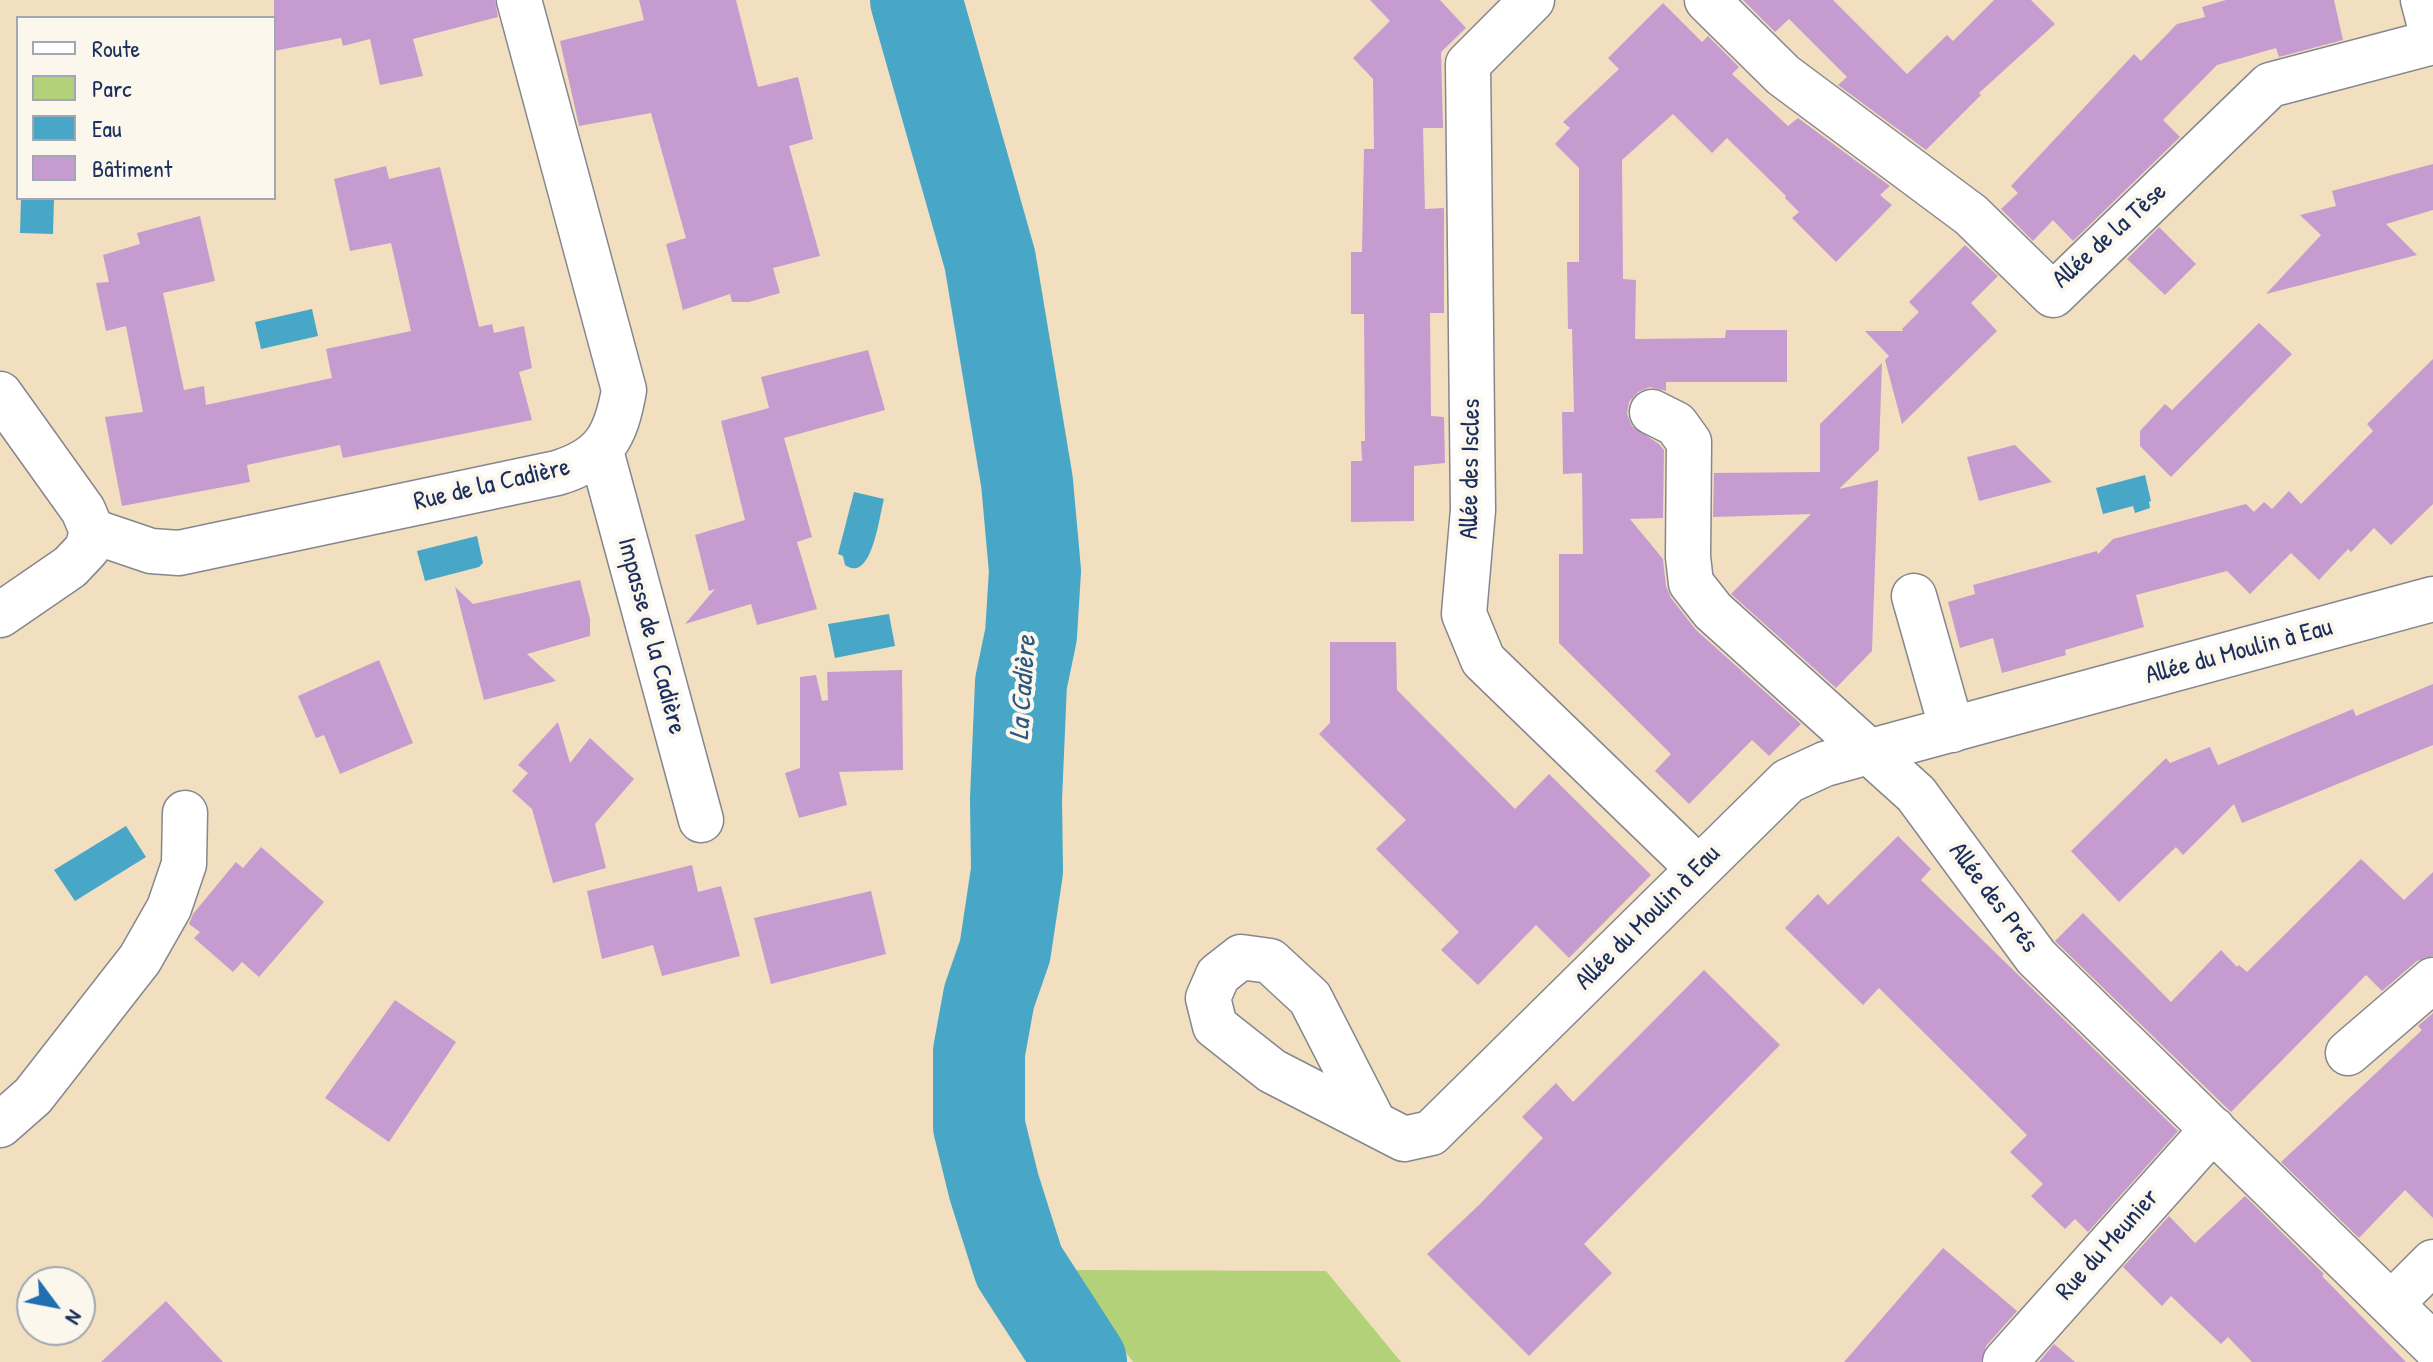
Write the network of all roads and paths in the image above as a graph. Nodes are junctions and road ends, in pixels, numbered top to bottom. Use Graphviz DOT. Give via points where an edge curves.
graph roads {
  1 [pos="519,0"];
  2 [pos="1532,0"];
  3 [pos="1707,0"];
  4 [pos="2423,0"];
  5 [pos="2433,40"];
  6 [pos="0,394"];
  7 [pos="1652,412"];
  8 [pos="601,451"];
  9 [pos="92,531"];
  10 [pos="1914,596"];
  11 [pos="2433,599"];
  12 [pos="0,615"];
  13 [pos="1952,730"];
  14 [pos="1868,752"];
  15 [pos="185,813"];
  16 [pos="701,820"];
  17 [pos="1698,868"];
  18 [pos="2433,980"];
  19 [pos="2348,1053"];
  20 [pos="1373,1121"];
  21 [pos="0,1125"];
  22 [pos="2213,1129"];
  23 [pos="2433,1262"];
  24 [pos="2391,1304"];
  25 [pos="2433,1345"];
  26 [pos="2005,1362"];
  1 -- 8 [label="street, Rue de la Cadière" via="624,390 619,421"];
  2 -- 17 [label="street, Allée des Iscles" via="1468,64 1473,510 1464,614 1483,660"];
  3 -- 5 [label="street, Allée de la Tèse" via="1783,75 1971,215 2053,295 2270,85"];
  4 -- 5 [label="street"];
  6 -- 9 [label="street" via="83,510"];
  7 -- 14 [label="street, Allée des Prés" via="1676,424 1689,442 1691,583 1713,611"];
  8 -- 9 [label="street, Rue de la Cadière" via="581,466 557,473 179,553 151,551"];
  8 -- 16 [label="street, Impasse de la Cadière"];
  9 -- 12 [label="street" via="87,549 70,567"];
  10 -- 13 [label="street"];
  11 -- 13 [label="street, Allée du Moulin à Eau"];
  13 -- 14 [label="street, Allée du Moulin à Eau"];
  14 -- 17 [label="street, Allée du Moulin à Eau" via="1788,781"];
  14 -- 22 [label="street, Allée des Prés" via="1916,794 2036,957"];
  15 -- 21 [label="street" via="184,864 169,908 140,959 33,1096"];
  17 -- 20 [label="street, Allée du Moulin à Eau" via="1431,1133 1404,1139"];
  18 -- 19 [label="street"];
  22 -- 24 [label="street, Allée des Prés"];
  22 -- 26 [label="street, Rue du Meunier"];
  23 -- 24 [label="street"];
  24 -- 25 [label="street, Allée des Prés"];
}
